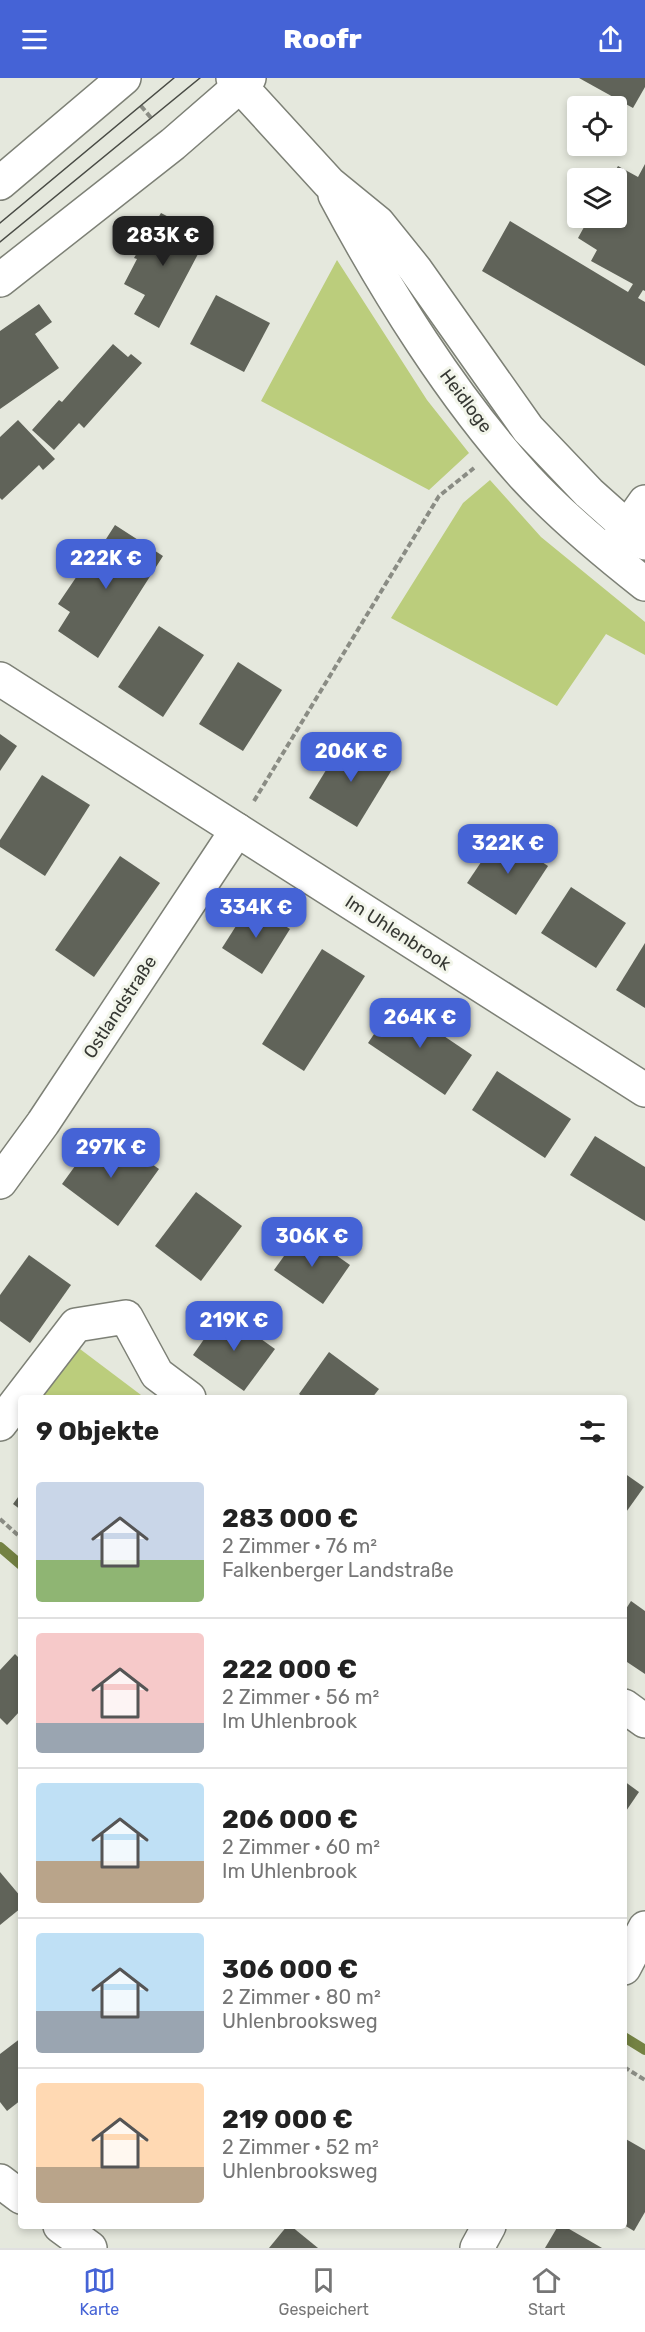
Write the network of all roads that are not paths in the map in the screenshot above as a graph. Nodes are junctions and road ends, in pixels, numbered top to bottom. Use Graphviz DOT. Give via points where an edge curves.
graph roads {
  1 [pos="241,80"];
  2 [pos="130,88"];
  3 [pos="0,183"];
  4 [pos="329,183"];
  5 [pos="0,280"];
  6 [pos="639,524"];
  7 [pos="607,554"];
  8 [pos="645,584"];
  9 [pos="0,679"];
  10 [pos="237,830"];
  11 [pos="645,1090"];
  12 [pos="0,1182"];
  13 [pos="22,1395"];
  14 [pos="185,1395"];
  15 [pos="18,1400"];
  16 [pos="0,1424"];
  17 [pos="627,1708"];
  18 [pos="645,1721"];
  19 [pos="645,1928"];
  20 [pos="627,1962"];
  21 [pos="0,2181"];
  22 [pos="18,2195"];
  23 [pos="64,2229"];
  24 [pos="487,2229"];
  25 [pos="90,2248"];
  26 [pos="477,2248"];
  1 -- 4 [label="street, Heidloge"];
  1 -- 5 [label="street" via="173,144"];
  2 -- 3 [label="street"];
  4 -- 6 [label="street, Heidloge" via="378,223 528,429 582,486"];
  4 -- 7 [label="street, Heidloge" via="359,240 461,395 525,477"];
  6 -- 7 [label="street"];
  7 -- 8 [label="street, Heidloge"];
  9 -- 10 [label="street, Im Uhlenbrook"];
  10 -- 11 [label="street, Im Uhlenbrook"];
  10 -- 12 [label="street, Ostlandstraße"];
  13 -- 14 [label="street" via="76,1324 126,1317 157,1374"];
  15 -- 16 [label="street"];
  17 -- 18 [label="street"];
  19 -- 20 [label="street"];
  21 -- 22 [label="street"];
  23 -- 25 [label="street"];
  24 -- 26 [label="street"];
}
